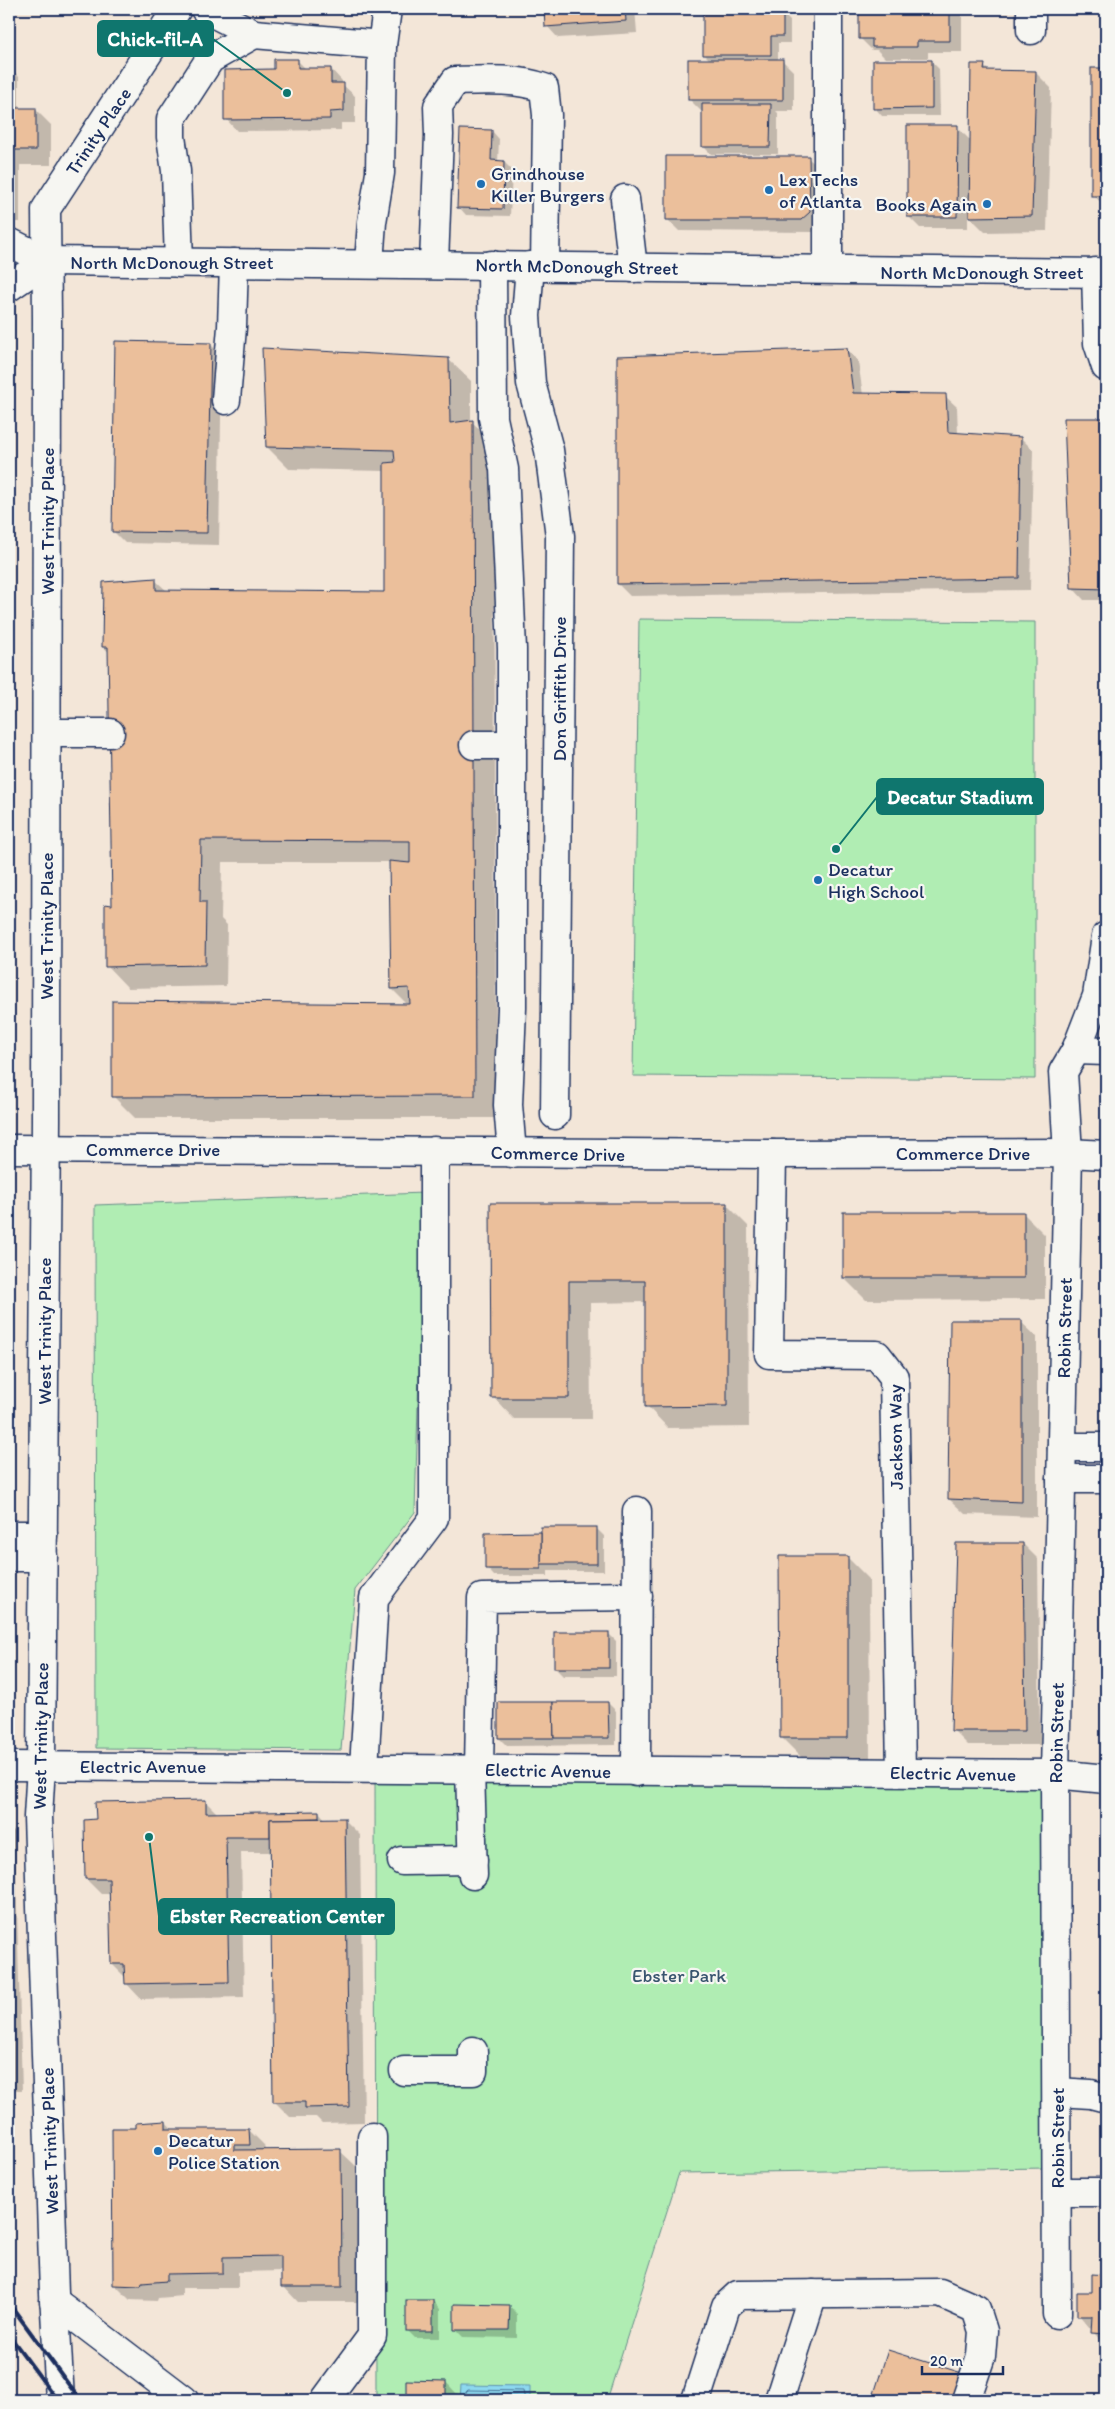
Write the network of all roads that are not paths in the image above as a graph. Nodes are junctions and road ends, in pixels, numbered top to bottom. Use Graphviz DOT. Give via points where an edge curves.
graph roads {
  1 [pos="177,9"];
  2 [pos="205,9"];
  3 [pos="387,9"];
  4 [pos="828,9"];
  5 [pos="254,34"];
  6 [pos="382,45"];
  7 [pos="625,199"];
  8 [pos="9,242"];
  9 [pos="47,261"];
  10 [pos="179,263"];
  11 [pos="234,263"];
  12 [pos="369,263"];
  13 [pos="434,264"];
  14 [pos="492,265"];
  15 [pos="538,267"];
  16 [pos="633,268"];
  17 [pos="828,270"];
  18 [pos="1101,273"];
  19 [pos="9,287"];
  20 [pos="1106,367"];
  21 [pos="226,400"];
  22 [pos="47,733"];
  23 [pos="110,733"];
  24 [pos="474,745"];
  25 [pos="512,745"];
  26 [pos="1106,936"];
  27 [pos="1076,1050"];
  28 [pos="1106,1051"];
  29 [pos="555,1115"];
  30 [pos="46,1148"];
  31 [pos="9,1149"];
  32 [pos="434,1151"];
  33 [pos="512,1152"];
  34 [pos="1068,1152"];
  35 [pos="772,1154"];
  36 [pos="1106,1155"];
  37 [pos="1062,1447"];
  38 [pos="1106,1447"];
  39 [pos="1061,1479"];
  40 [pos="1106,1479"];
  41 [pos="637,1511"];
  42 [pos="9,1535"];
  43 [pos="43,1546"];
  44 [pos="9,1557"];
  45 [pos="638,1596"];
  46 [pos="9,1766"];
  47 [pos="41,1766"];
  48 [pos="364,1768"];
  49 [pos="474,1769"];
  50 [pos="636,1772"];
  51 [pos="901,1772"];
  52 [pos="1055,1774"];
  53 [pos="1106,1779"];
  54 [pos="402,1861"];
  55 [pos="473,2051"];
  56 [pos="404,2071"];
  57 [pos="1057,2092"];
  58 [pos="1106,2098"];
  59 [pos="372,2137"];
  60 [pos="1057,2192"];
  61 [pos="1106,2192"];
  62 [pos="813,2294"];
  63 [pos="54,2301"];
  64 [pos="1058,2314"];
  65 [pos="60,2400"];
  66 [pos="184,2400"];
  67 [pos="325,2400"];
  68 [pos="696,2400"];
  69 [pos="780,2400"];
  70 [pos="966,2400"];
  1 -- 9 [label="street, Trinity Place" via="46,209"];
  2 -- 5 [label="street"];
  3 -- 6 [label="street"];
  4 -- 17 [label="street"];
  5 -- 6 [label="street"];
  5 -- 10 [label="street" via="210,59 171,119"];
  6 -- 12 [label="street" via="380,173"];
  7 -- 16 [label="street"];
  8 -- 9 [label="street, North McDonough Street"];
  9 -- 10 [label="street, North McDonough Street"];
  9 -- 19 [label="street, North McDonough Street"];
  9 -- 22 [label="street, West Trinity Place"];
  10 -- 11 [label="street, North McDonough Street"];
  11 -- 12 [label="street, North McDonough Street"];
  11 -- 21 [label="street"];
  12 -- 13 [label="street, North McDonough Street"];
  13 -- 14 [label="street, North McDonough Street"];
  13 -- 15 [label="street, Don Griffith Drive" via="438,106 455,81 494,80 530,83 544,88 547,115"];
  14 -- 15 [label="street, North McDonough Street"];
  14 -- 25 [label="street" via="493,418 504,469 512,649"];
  15 -- 16 [label="street, North McDonough Street"];
  15 -- 29 [label="street, Don Griffith Drive" via="526,316 532,383 549,450 560,536"];
  16 -- 17 [label="street, North McDonough Street"];
  17 -- 18 [label="street, North McDonough Street"];
  18 -- 20 [label="street" via="1098,343"];
  22 -- 23 [label="street"];
  22 -- 30 [label="street, West Trinity Place"];
  24 -- 25 [label="street"];
  25 -- 33 [label="street" via="512,1008 508,1105"];
  26 -- 27 [label="street, Robin Street" via="1097,996"];
  27 -- 28 [label="street"];
  27 -- 34 [label="street, Robin Street" via="1063,1072"];
  30 -- 31 [label="street, Commerce Drive"];
  30 -- 32 [label="street, Commerce Drive"];
  30 -- 43 [label="street, West Trinity Place"];
  32 -- 33 [label="street, Commerce Drive"];
  32 -- 48 [label="street" via="434,1518 374,1598"];
  33 -- 35 [label="street, Commerce Drive"];
  34 -- 35 [label="street, Commerce Drive"];
  34 -- 36 [label="street, Commerce Drive"];
  34 -- 37 [label="street, Robin Street"];
  35 -- 51 [label="street, Jackson Way" via="769,1354 877,1355 894,1376"];
  37 -- 38 [label="street"];
  37 -- 39 [label="street, Robin Street"];
  39 -- 40 [label="street"];
  39 -- 52 [label="street, Robin Street"];
  41 -- 45 [label="street"];
  42 -- 43 [label="street"];
  43 -- 44 [label="street"];
  43 -- 47 [label="street, West Trinity Place"];
  45 -- 49 [label="street" via="482,1598"];
  45 -- 50 [label="street"];
  46 -- 47 [label="street, Electric Avenue"];
  47 -- 48 [label="street, Electric Avenue"];
  47 -- 63 [label="street, West Trinity Place" via="38,1817"];
  48 -- 49 [label="street, Electric Avenue"];
  49 -- 50 [label="street, Electric Avenue"];
  49 -- 54 [label="street" via="473,1868"];
  50 -- 51 [label="street, Electric Avenue"];
  51 -- 52 [label="street, Electric Avenue"];
  52 -- 53 [label="street, Electric Avenue"];
  52 -- 57 [label="street, Robin Street"];
  55 -- 56 [label="street" via="473,2071"];
  57 -- 58 [label="street"];
  57 -- 60 [label="street, Robin Street"];
  59 -- 67 [label="street" via="372,2336"];
  60 -- 61 [label="street"];
  60 -- 64 [label="street, Robin Street"];
  62 -- 68 [label="street" via="738,2295 732,2300 726,2306"];
  62 -- 69 [label="street"];
  62 -- 70 [label="street" via="940,2293 976,2309 984,2331 981,2356"];
  63 -- 65 [label="street, West Trinity Place"];
  63 -- 66 [label="street"];
}
